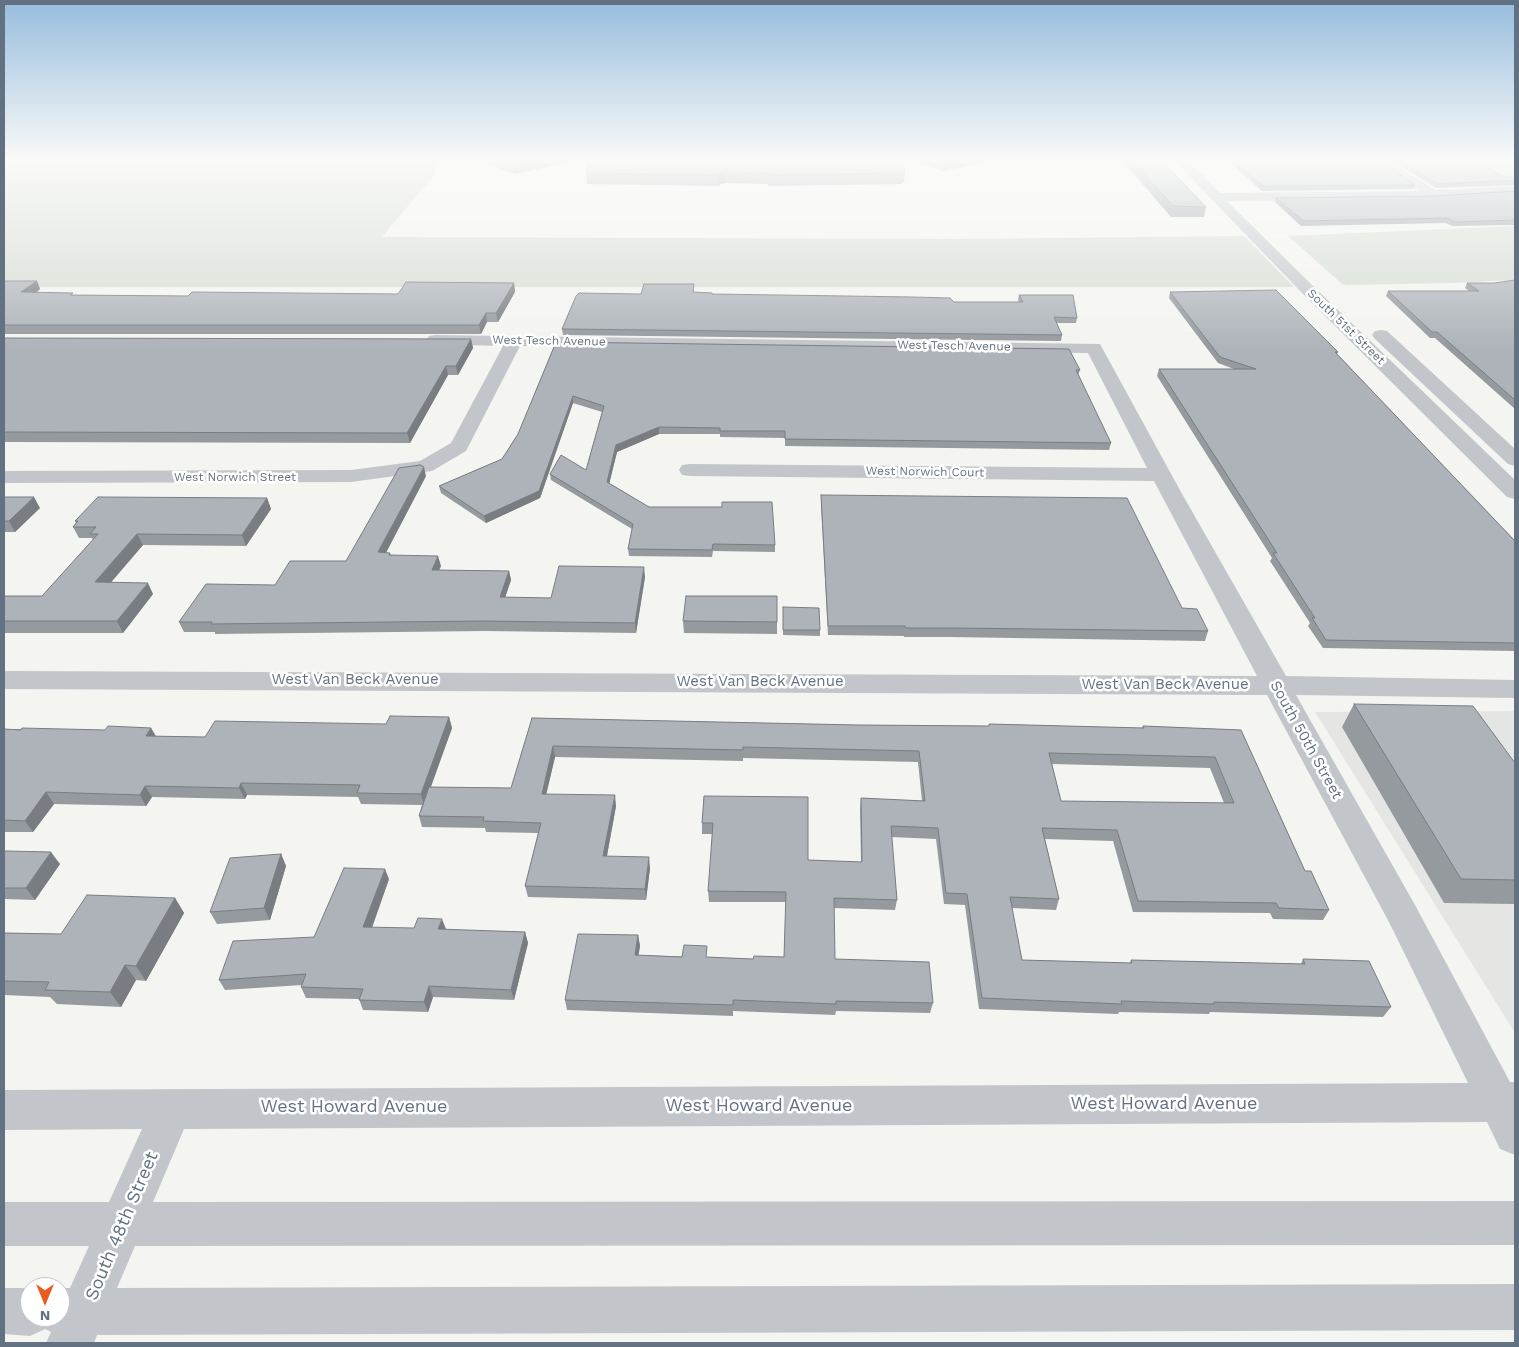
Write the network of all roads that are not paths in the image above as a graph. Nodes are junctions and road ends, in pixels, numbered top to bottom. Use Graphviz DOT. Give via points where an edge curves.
graph roads {
  1 [pos="1241,222"];
  2 [pos="1262,222"];
  3 [pos="1253,234"];
  4 [pos="1274,234"];
  5 [pos="1292,251"];
  6 [pos="1331,289"];
  7 [pos="1308,290"];
  8 [pos="1366,322"];
  9 [pos="420,340"];
  10 [pos="514,341"];
  11 [pos="1094,348"];
  12 [pos="1515,460"];
  13 [pos="690,470"];
  14 [pos="1160,475"];
  15 [pos="4,477"];
  16 [pos="1515,492"];
  17 [pos="4,680"];
  18 [pos="1275,685"];
  19 [pos="1515,689"];
  20 [pos="172,1109"];
  21 [pos="4,1110"];
  22 [pos="1510,1113"];
  23 [pos="1515,1223"];
  24 [pos="4,1224"];
  25 [pos="122,1224"];
  26 [pos="1515,1307"];
  27 [pos="4,1311"];
  28 [pos="20,1312"];
  29 [pos="72,1322"];
  1 -- 3 [label="street, South 51st Street"];
  2 -- 4 [label="street"];
  3 -- 4 [label="street"];
  3 -- 7 [label="street, South 51st Street"];
  4 -- 5 [label="street"];
  6 -- 7 [label="street"];
  7 -- 16 [label="street, South 51st Street"];
  8 -- 12 [label="street, South 51st Street"];
  9 -- 10 [label="street, West Tesch Avenue"];
  10 -- 11 [label="street, West Tesch Avenue"];
  10 -- 15 [label="street, West Norwich Street" via="459,447 425,467 351,476"];
  11 -- 14 [label="street, South 50th Street"];
  13 -- 14 [label="street, West Norwich Court"];
  14 -- 18 [label="street, South 50th Street"];
  17 -- 18 [label="street, West Van Beck Avenue"];
  18 -- 19 [label="street, West Van Beck Avenue"];
  18 -- 22 [label="street, South 50th Street"];
  20 -- 21 [label="street, West Howard Avenue"];
  20 -- 22 [label="street, West Howard Avenue"];
  20 -- 25 [label="street, South 48th Street"];
  23 -- 25 [label="street"];
  24 -- 25 [label="street"];
  25 -- 29 [label="street, South 48th Street"];
  26 -- 29 [label="street"];
  27 -- 28 [label="street"];
}
